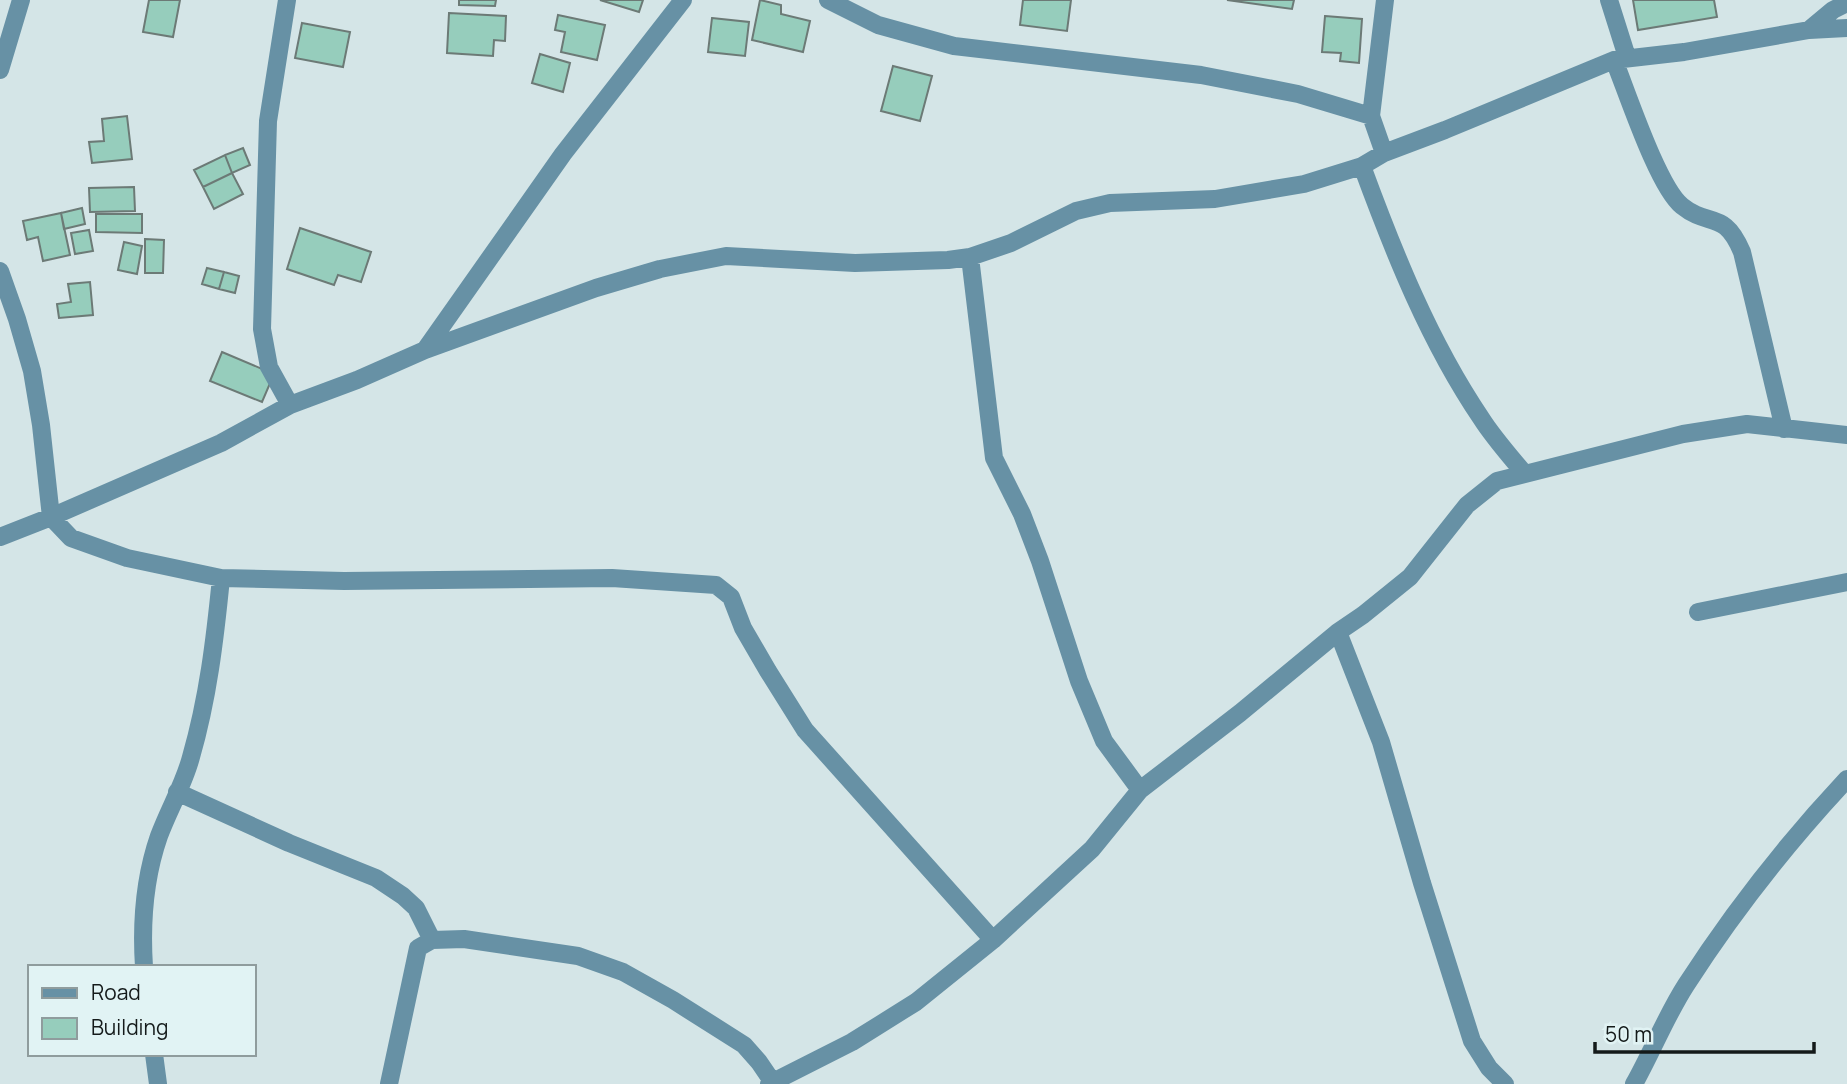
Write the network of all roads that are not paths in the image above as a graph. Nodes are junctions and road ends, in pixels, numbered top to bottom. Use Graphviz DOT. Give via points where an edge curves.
graph roads {
  1 [pos="21,0"];
  2 [pos="287,0"];
  3 [pos="683,0"];
  4 [pos="828,0"];
  5 [pos="1385,0"];
  6 [pos="1609,0"];
  7 [pos="1837,4"];
  8 [pos="1847,28"];
  9 [pos="1809,30"];
  10 [pos="1621,59"];
  11 [pos="0,70"];
  12 [pos="1371,116"];
  13 [pos="1384,153"];
  14 [pos="1363,166"];
  15 [pos="970,257"];
  16 [pos="0,271"];
  17 [pos="425,350"];
  18 [pos="290,405"];
  19 [pos="1784,429"];
  20 [pos="1847,435"];
  21 [pos="1524,473"];
  22 [pos="51,517"];
  23 [pos="0,537"];
  24 [pos="221,578"];
  25 [pos="1847,582"];
  26 [pos="1698,612"];
  27 [pos="1338,632"];
  28 [pos="1847,779"];
  29 [pos="1140,790"];
  30 [pos="177,792"];
  31 [pos="432,940"];
  32 [pos="993,940"];
  33 [pos="144,965"];
  34 [pos="154,1056"];
  35 [pos="158,1084"];
  36 [pos="389,1084"];
  37 [pos="772,1084"];
  38 [pos="1505,1084"];
  39 [pos="1634,1084"];
  1 -- 11 [label="street"];
  2 -- 18 [label="street" via="268,121 262,330 269,367"];
  3 -- 17 [label="street" via="563,154"];
  4 -- 12 [label="street" via="877,25 954,46 1201,75 1298,94"];
  5 -- 12 [label="street"];
  6 -- 10 [label="street"];
  7 -- 9 [label="street"];
  8 -- 9 [label="street"];
  9 -- 10 [label="street"];
  10 -- 13 [label="street"];
  10 -- 19 [label="street" via="1661,177 1681,205 1722,222 1735,236"];
  12 -- 13 [label="street"];
  13 -- 14 [label="street"];
  14 -- 15 [label="street" via="1304,184 1240,196 1110,203 1076,211"];
  14 -- 21 [label="street" via="1394,253 1441,351 1481,419"];
  15 -- 17 [label="street" via="855,263 726,256 596,288"];
  15 -- 29 [label="street" via="994,458 1026,526 1104,741"];
  16 -- 22 [label="street" via="32,371"];
  17 -- 18 [label="street"];
  18 -- 22 [label="street" via="221,443"];
  19 -- 20 [label="street"];
  19 -- 21 [label="street" via="1747,424 1683,434"];
  21 -- 27 [label="street" via="1497,481 1467,505 1410,577"];
  22 -- 23 [label="street"];
  22 -- 24 [label="street" via="71,538 97,549"];
  24 -- 30 [label="street" via="212,668 191,758"];
  24 -- 32 [label="street" via="612,578 716,585 731,597 743,628 805,730"];
  25 -- 26 [label="street"];
  27 -- 29 [label="street"];
  27 -- 38 [label="street" via="1381,741 1472,1041"];
  28 -- 39 [label="street" via="1741,908 1685,986"];
  29 -- 32 [label="street" via="1092,849"];
  30 -- 31 [label="street" via="376,878 416,908"];
  30 -- 33 [label="street" via="146,880"];
  31 -- 36 [label="street" via="418,948"];
  31 -- 37 [label="street" via="464,939 578,956 623,971 744,1045"];
  32 -- 37 [label="street" via="916,1002"];
  34 -- 35 [label="street"];
}
